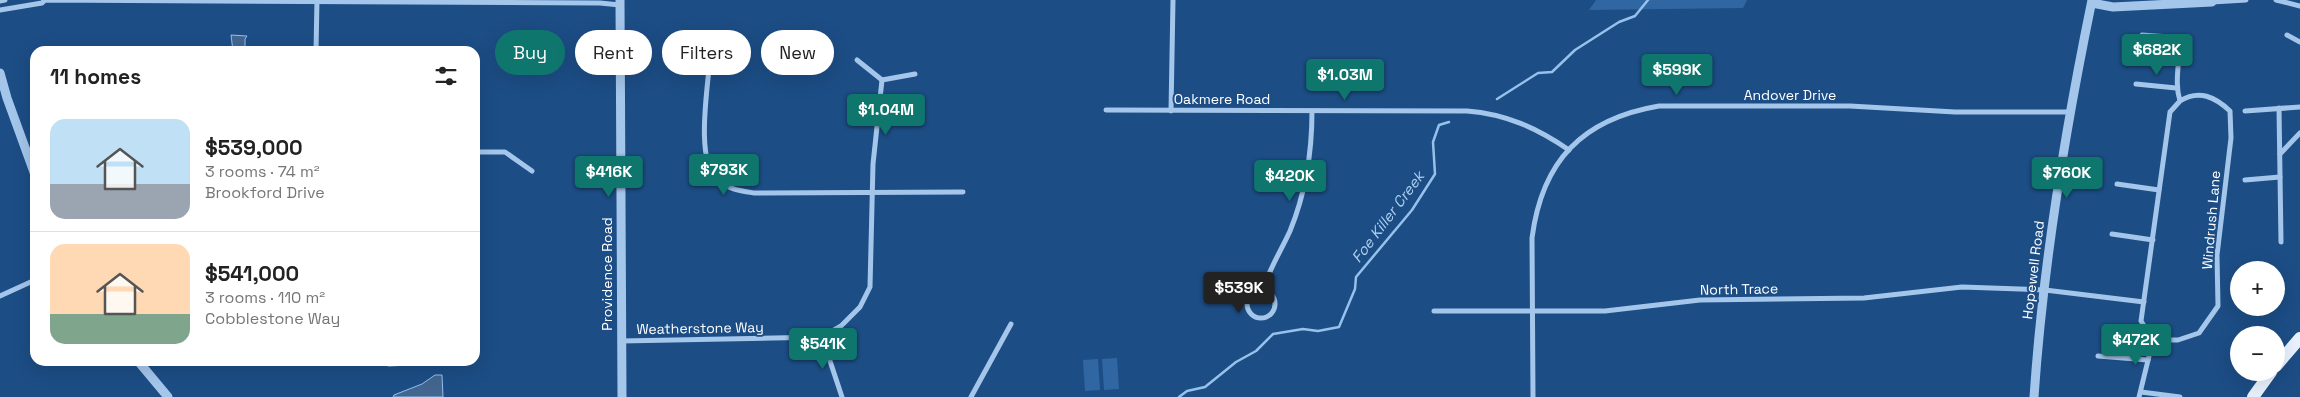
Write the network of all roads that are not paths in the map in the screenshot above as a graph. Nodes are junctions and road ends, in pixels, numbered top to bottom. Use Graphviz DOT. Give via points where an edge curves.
graph roads {
  1 [pos="6,0"];
  2 [pos="45,0"];
  3 [pos="1173,0"];
  4 [pos="2246,0"];
  5 [pos="2276,0"];
  6 [pos="0,1"];
  7 [pos="107,1"];
  8 [pos="317,1"];
  9 [pos="620,2"];
  10 [pos="2092,2"];
  11 [pos="2212,2"];
  12 [pos="2300,6"];
  13 [pos="0,10"];
  14 [pos="2142,35"];
  15 [pos="2287,35"];
  16 [pos="2300,42"];
  17 [pos="316,46"];
  18 [pos="856,60"];
  19 [pos="0,73"];
  20 [pos="915,74"];
  21 [pos="709,75"];
  22 [pos="882,80"];
  23 [pos="2136,84"];
  24 [pos="0,87"];
  25 [pos="2176,88"];
  26 [pos="7,98"];
  27 [pos="2180,101"];
  28 [pos="2300,107"];
  29 [pos="2279,108"];
  30 [pos="1106,110"];
  31 [pos="1171,111"];
  32 [pos="1312,111"];
  33 [pos="2244,111"];
  34 [pos="2069,112"];
  35 [pos="2300,133"];
  36 [pos="1569,150"];
  37 [pos="480,152"];
  38 [pos="2280,154"];
  39 [pos="30,161"];
  40 [pos="532,170"];
  41 [pos="2280,178"];
  42 [pos="2245,180"];
  43 [pos="2117,184"];
  44 [pos="2160,190"];
  45 [pos="872,192"];
  46 [pos="963,192"];
  47 [pos="2112,234"];
  48 [pos="2153,240"];
  49 [pos="2281,242"];
  50 [pos="30,282"];
  51 [pos="1263,290"];
  52 [pos="2045,290"];
  53 [pos="0,296"];
  54 [pos="2144,302"];
  55 [pos="1434,312"];
  56 [pos="1533,312"];
  57 [pos="1011,324"];
  58 [pos="822,337"];
  59 [pos="2300,338"];
  60 [pos="2153,340"];
  61 [pos="621,341"];
  62 [pos="2098,356"];
  63 [pos="2285,356"];
  64 [pos="2148,360"];
  65 [pos="142,366"];
  66 [pos="2265,381"];
  67 [pos="2140,394"];
  68 [pos="168,397"];
  69 [pos="622,397"];
  70 [pos="842,397"];
  71 [pos="971,397"];
  72 [pos="1533,397"];
  73 [pos="2034,397"];
  74 [pos="2180,397"];
  75 [pos="2253,397"];
  1 -- 6 [label="street"];
  2 -- 7 [label="street"];
  2 -- 13 [label="street"];
  3 -- 31 [label="street"];
  4 -- 11 [label="street"];
  5 -- 12 [label="street"];
  7 -- 8 [label="street"];
  8 -- 9 [label="street"];
  8 -- 17 [label="street"];
  9 -- 61 [label="street, Providence Road"];
  10 -- 11 [label="street" via="2113,7"];
  10 -- 34 [label="street, Hopewell Road"];
  14 -- 25 [label="street" via="2170,36 2179,43"];
  15 -- 16 [label="street"];
  18 -- 22 [label="street"];
  19 -- 26 [label="street"];
  20 -- 22 [label="street"];
  21 -- 45 [label="street" via="705,143 708,162 717,180 734,189 754,193"];
  22 -- 45 [label="street"];
  23 -- 25 [label="street"];
  24 -- 26 [label="street"];
  25 -- 27 [label="street"];
  26 -- 39 [label="street"];
  27 -- 44 [label="street" via="2170,112"];
  27 -- 60 [label="street, Windrush Lane" via="2200,95 2218,100 2230,111 2231,138 2217,255 2218,306 2199,333 2178,340"];
  28 -- 29 [label="street"];
  29 -- 33 [label="street"];
  29 -- 38 [label="street"];
  30 -- 31 [label="street, Oakmere Road"];
  31 -- 32 [label="street, Oakmere Road"];
  32 -- 36 [label="street, Oakmere Road" via="1484,113 1529,126"];
  32 -- 51 [label="street" via="1311,153 1302,195 1290,231 1268,272"];
  34 -- 36 [label="street, Andover Drive" via="1955,112 1850,106 1659,106 1609,120 1587,133"];
  34 -- 52 [label="street, Hopewell Road"];
  35 -- 38 [label="street"];
  36 -- 56 [label="street, Andover Drive" via="1548,180 1536,213 1532,238"];
  37 -- 40 [label="street" via="505,152"];
  38 -- 41 [label="street"];
  41 -- 42 [label="street"];
  41 -- 49 [label="street"];
  43 -- 44 [label="street"];
  44 -- 48 [label="street"];
  45 -- 46 [label="street"];
  45 -- 58 [label="street" via="870,287 860,307 835,330"];
  47 -- 48 [label="street"];
  48 -- 54 [label="street"];
  50 -- 53 [label="street"];
  51 -- 51 [label="street" via="1250,295 1247,303 1252,315 1260,319 1270,316 1275,308 1274,298"];
  52 -- 54 [label="street"];
  52 -- 56 [label="street, North Trace" via="1962,287 1864,298 1700,300 1605,311"];
  52 -- 73 [label="street, Hopewell Road"];
  54 -- 60 [label="street" via="2141,321"];
  55 -- 56 [label="street, North Trace"];
  56 -- 72 [label="street, Andover Drive"];
  57 -- 71 [label="street"];
  58 -- 61 [label="street, Weatherstone Way"];
  58 -- 70 [label="street"];
  59 -- 63 [label="main road"];
  60 -- 64 [label="street"];
  61 -- 69 [label="street, Providence Road"];
  62 -- 64 [label="street"];
  64 -- 67 [label="street"];
  65 -- 68 [label="street"];
  66 -- 75 [label="main road"];
  67 -- 74 [label="street"];
}
